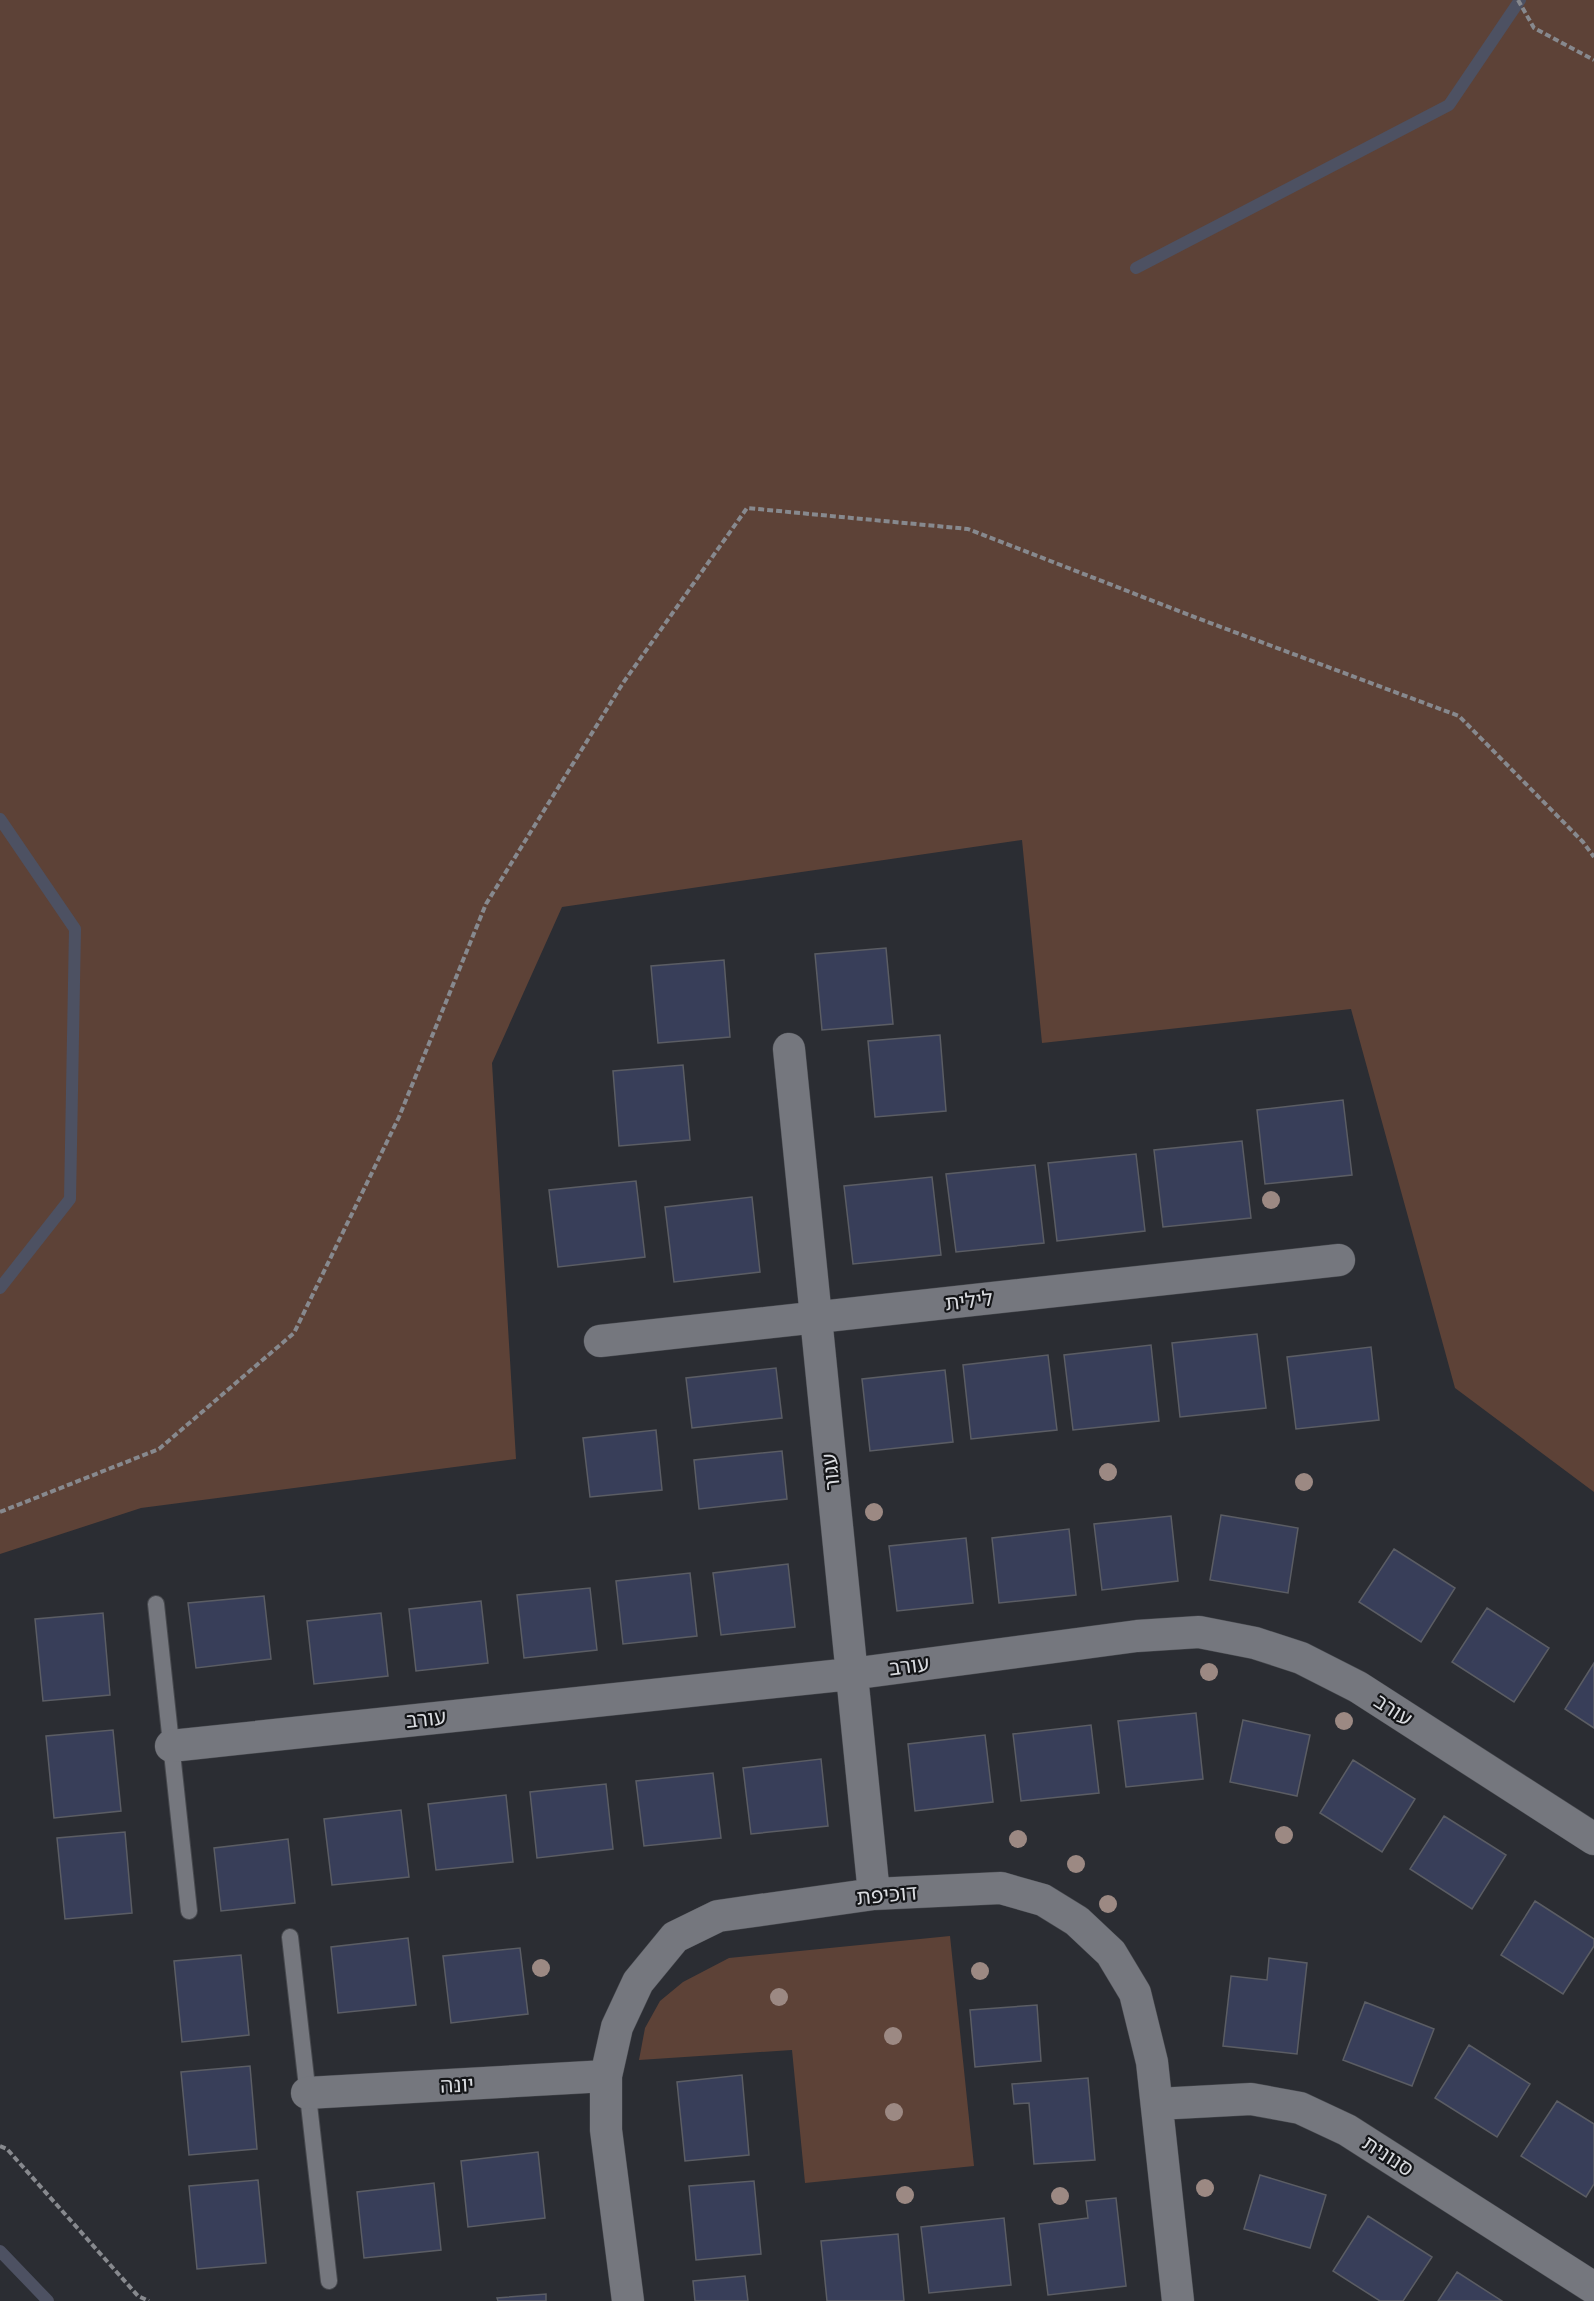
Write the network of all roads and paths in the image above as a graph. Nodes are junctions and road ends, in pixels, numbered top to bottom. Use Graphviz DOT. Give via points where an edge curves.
graph roads {
  1 [pos="1518,0"];
  2 [pos="1594,60"];
  3 [pos="1594,857"];
  4 [pos="789,1049"];
  5 [pos="1339,1260"];
  6 [pos="816,1317"];
  7 [pos="600,1341"];
  8 [pos="0,1512"];
  9 [pos="156,1604"];
  10 [pos="851,1674"];
  11 [pos="171,1746"];
  12 [pos="1594,1839"];
  13 [pos="874,1894"];
  14 [pos="189,1911"];
  15 [pos="290,1937"];
  16 [pos="606,2076"];
  17 [pos="308,2093"];
  18 [pos="1157,2104"];
  19 [pos="0,2146"];
  20 [pos="329,2281"];
  21 [pos="1594,2288"];
  22 [pos="149,2301"];
  23 [pos="628,2301"];
  24 [pos="1178,2301"];
  1 -- 2 [label="path" via="1534,28"];
  3 -- 8 [label="path" via="1459,716 968,529 747,508 623,683 486,904 399,1117 294,1334 159,1449"];
  4 -- 6 [label="street, עגור"];
  5 -- 6 [label="street, לילית"];
  6 -- 7 [label="street, לילית"];
  6 -- 10 [label="street, עגור"];
  9 -- 11 [label="lane"];
  10 -- 11 [label="street, עורב"];
  10 -- 12 [label="street, עורב" via="1137,1636 1199,1632 1255,1642 1301,1658 1358,1687"];
  10 -- 13 [label="street, עגור"];
  11 -- 14 [label="lane"];
  13 -- 16 [label="street, דוכיפת" via="718,1916 675,1937 638,1982 617,2027"];
  13 -- 18 [label="street, דוכיפת" via="1001,1888 1043,1900 1077,1921 1111,1953 1135,1993 1152,2062"];
  15 -- 17 [label="lane"];
  16 -- 17 [label="street, יונה"];
  16 -- 23 [label="street, דוכיפת" via="606,2130"];
  17 -- 20 [label="lane"];
  18 -- 21 [label="street, סנונית" via="1251,2099 1300,2108 1347,2130"];
  18 -- 24 [label="street, דוכיפת"];
  19 -- 22 [label="path" via="138,2296"];
}
